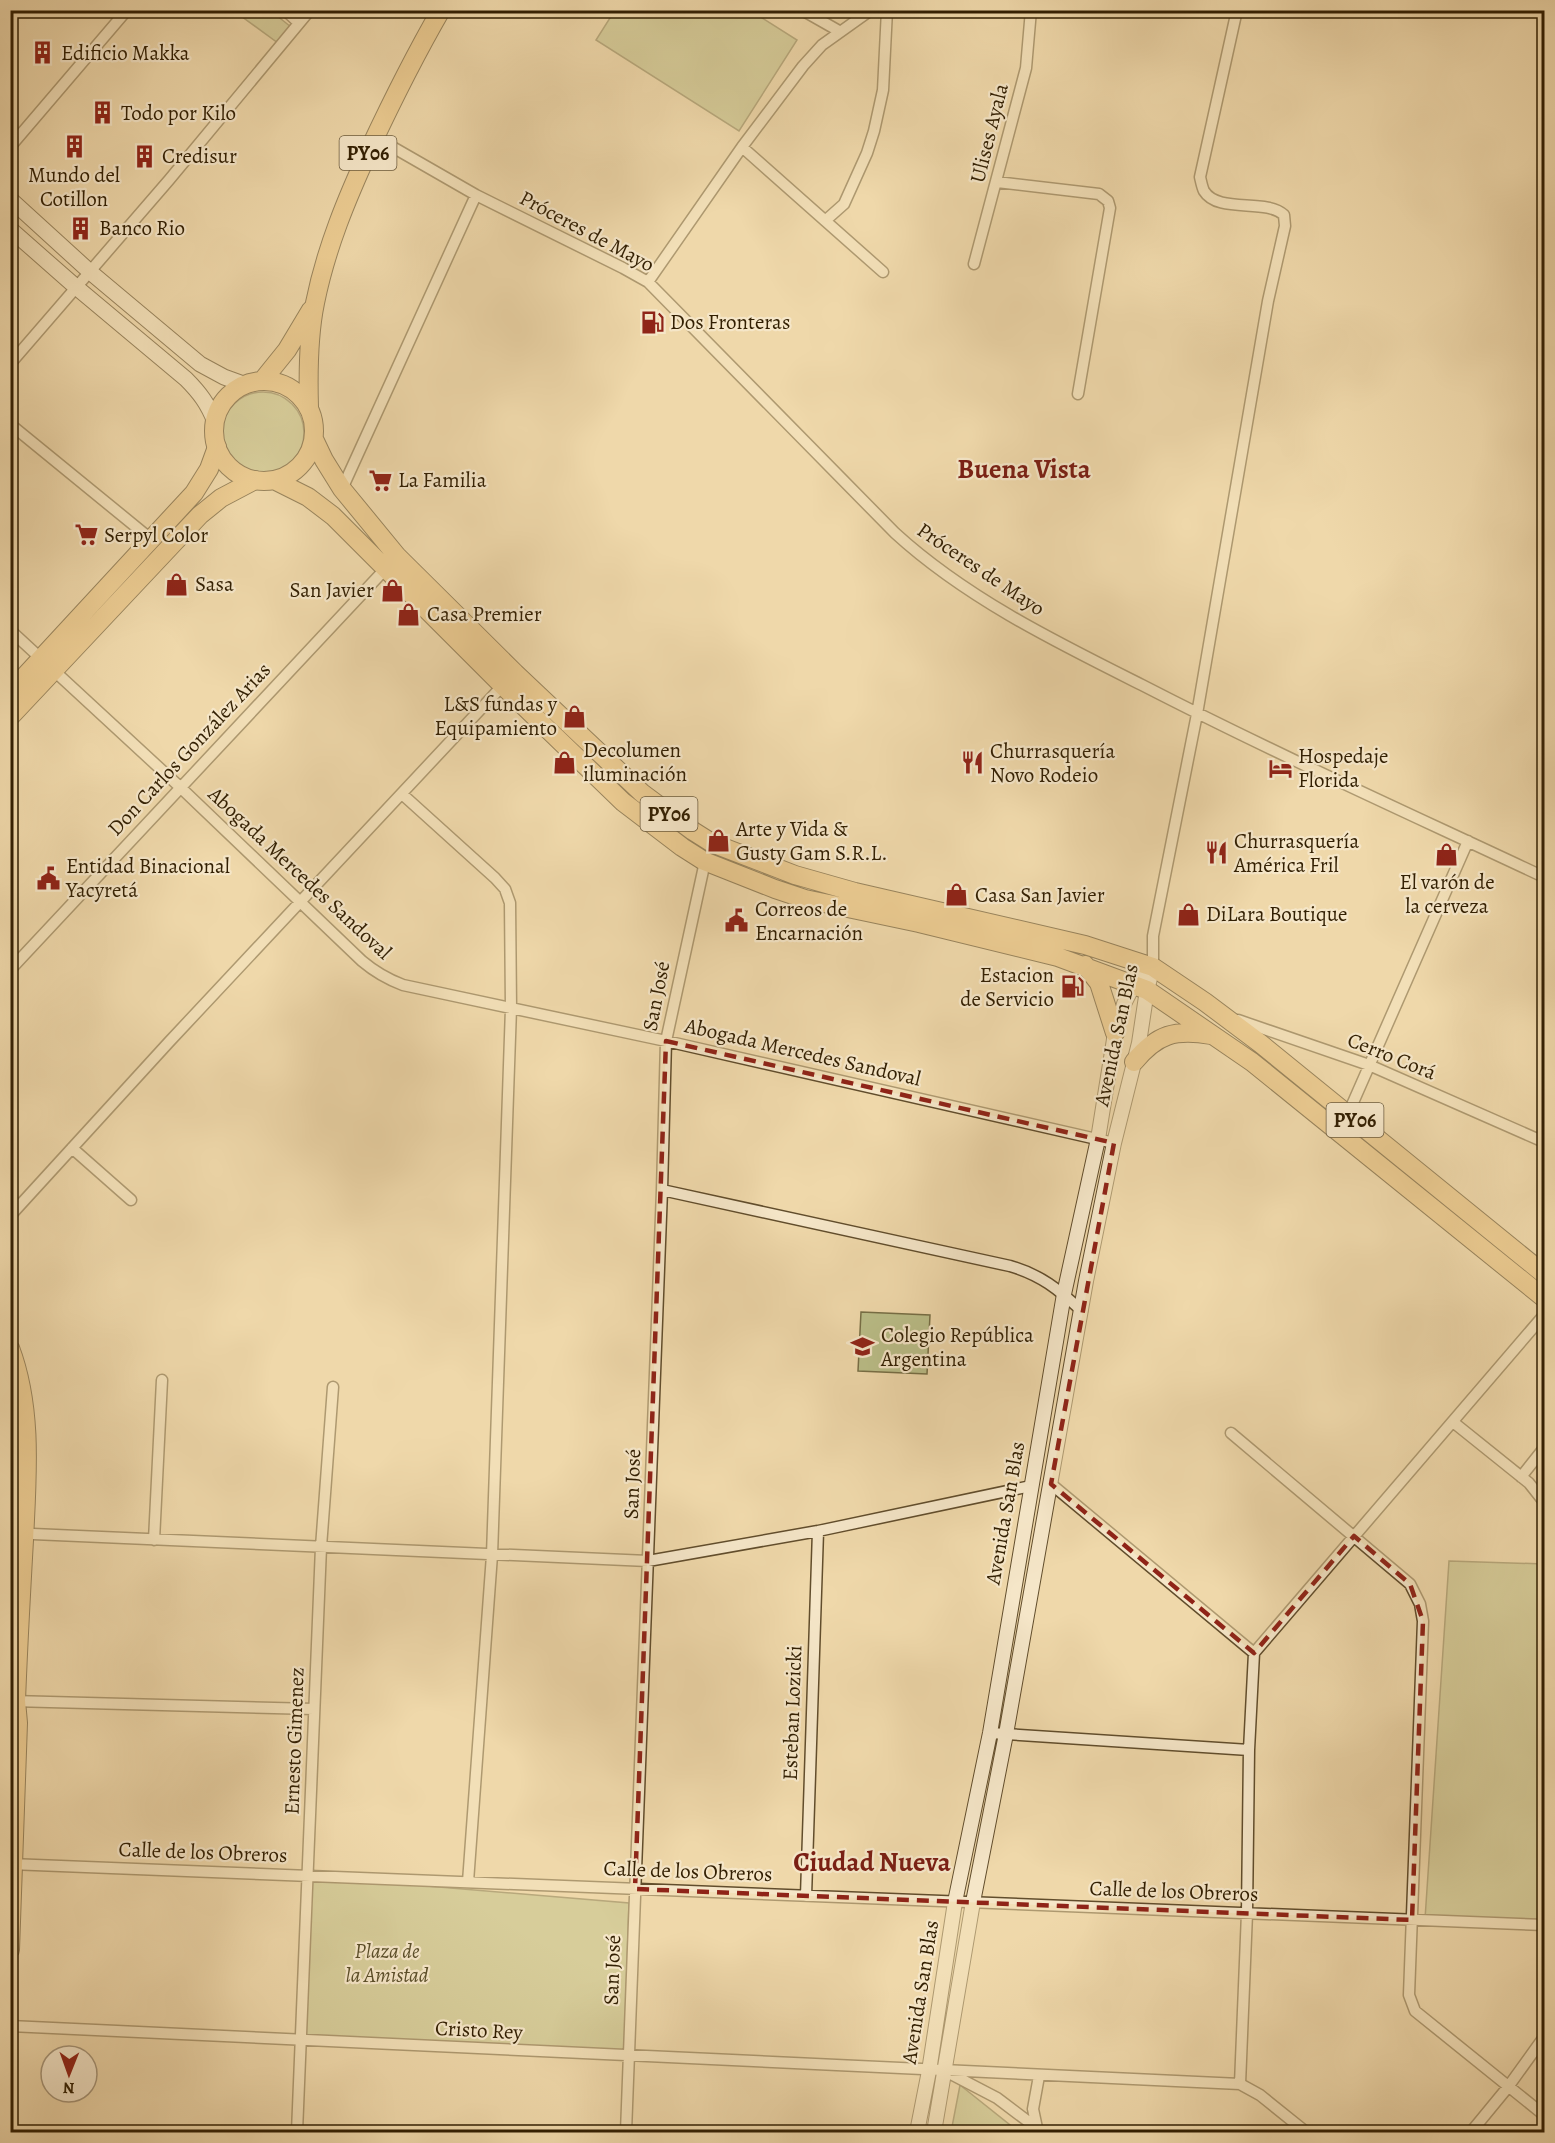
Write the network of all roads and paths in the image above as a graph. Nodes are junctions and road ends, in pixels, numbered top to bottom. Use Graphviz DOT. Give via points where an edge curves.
graph roads {
  1 [pos="127,10"];
  2 [pos="285,10"];
  3 [pos="310,10"];
  4 [pos="441,10"];
  5 [pos="802,10"];
  6 [pos="871,10"];
  7 [pos="887,10"];
  8 [pos="1031,10"];
  9 [pos="1237,10"];
  10 [pos="299,23"];
  11 [pos="839,32"];
  12 [pos="375,137"];
  13 [pos="10,147"];
  14 [pos="742,147"];
  15 [pos="997,182"];
  16 [pos="476,195"];
  17 [pos="10,199"];
  18 [pos="826,220"];
  19 [pos="10,229"];
  20 [pos="974,264"];
  21 [pos="89,271"];
  22 [pos="883,272"];
  23 [pos="648,282"];
  24 [pos="76,287"];
  25 [pos="315,303"];
  26 [pos="10,364"];
  27 [pos="254,383"];
  28 [pos="1078,394"];
  29 [pos="309,407"];
  30 [pos="215,422"];
  31 [pos="10,424"];
  32 [pos="314,439"];
  33 [pos="217,447"];
  34 [pos="255,480"];
  35 [pos="274,480"];
  36 [pos="342,489"];
  37 [pos="152,540"];
  38 [pos="391,562"];
  39 [pos="10,630"];
  40 [pos="41,657"];
  41 [pos="54,671"];
  42 [pos="515,673"];
  43 [pos="503,686"];
  44 [pos="10,692"];
  45 [pos="1197,714"];
  46 [pos="10,717"];
  47 [pos="180,787"];
  48 [pos="402,794"];
  49 [pos="1468,841"];
  50 [pos="712,843"];
  51 [pos="704,861"];
  52 [pos="1545,877"];
  53 [pos="300,904"];
  54 [pos="1147,965"];
  55 [pos="1085,966"];
  56 [pos="10,970"];
  57 [pos="1141,987"];
  58 [pos="511,1008"];
  59 [pos="1222,1015"];
  60 [pos="1115,1033"];
  61 [pos="1216,1036"];
  62 [pos="666,1041"];
  63 [pos="1134,1062"];
  64 [pos="1369,1065"];
  65 [pos="1348,1114"];
  66 [pos="1098,1139"];
  67 [pos="1545,1142"];
  68 [pos="1114,1143"];
  69 [pos="72,1148"];
  70 [pos="662,1190"];
  71 [pos="131,1200"];
  72 [pos="10,1216"];
  73 [pos="1545,1274"];
  74 [pos="1064,1294"];
  75 [pos="1545,1298"];
  76 [pos="1082,1311"];
  77 [pos="1545,1315"];
  78 [pos="10,1348"];
  79 [pos="162,1380"];
  80 [pos="333,1387"];
  81 [pos="1453,1422"];
  82 [pos="1231,1433"];
  83 [pos="1545,1448"];
  84 [pos="1521,1477"];
  85 [pos="1051,1484"];
  86 [pos="1031,1486"];
  87 [pos="1545,1502"];
  88 [pos="818,1531"];
  89 [pos="17,1534"];
  90 [pos="1354,1536"];
  91 [pos="154,1540"];
  92 [pos="321,1547"];
  93 [pos="492,1555"];
  94 [pos="648,1561"];
  95 [pos="1254,1653"];
  96 [pos="13,1701"];
  97 [pos="314,1709"];
  98 [pos="990,1733"];
  99 [pos="1006,1734"];
  100 [pos="1249,1750"];
  101 [pos="12,1864"];
  102 [pos="308,1876"];
  103 [pos="468,1882"];
  104 [pos="635,1889"];
  105 [pos="806,1896"];
  106 [pos="955,1902"];
  107 [pos="973,1902"];
  108 [pos="1247,1913"];
  109 [pos="1412,1920"];
  110 [pos="1545,1925"];
  111 [pos="10,1950"];
  112 [pos="10,2026"];
  113 [pos="1545,2037"];
  114 [pos="301,2041"];
  115 [pos="629,2056"];
  116 [pos="929,2071"];
  117 [pos="946,2072"];
  118 [pos="1039,2076"];
  119 [pos="1240,2084"];
  120 [pos="1508,2087"];
  121 [pos="1545,2115"];
  122 [pos="1039,2130"];
  123 [pos="297,2133"];
  124 [pos="626,2133"];
  125 [pos="917,2133"];
  126 [pos="934,2133"];
  127 [pos="1306,2133"];
  128 [pos="1471,2133"];
  1 -- 13 [label="street"];
  2 -- 10 [label="street"];
  3 -- 10 [label="street"];
  4 -- 12 [label="main road, PY06"];
  5 -- 11 [label="street"];
  6 -- 11 [label="street"];
  7 -- 18 [label="street" via="883,90 874,131 844,204"];
  8 -- 15 [label="street, Ulises Ayala" via="1026,68"];
  9 -- 45 [label="street, Avenida San Blas" via="1200,177 1204,192 1213,198 1228,204 1278,209 1284,215 1285,226 1268,301"];
  10 -- 21 [label="street"];
  11 -- 14 [label="street" via="803,66"];
  12 -- 16 [label="street, Próceres de Mayo"];
  12 -- 25 [label="main road, PY06" via="341,213"];
  14 -- 18 [label="street"];
  14 -- 23 [label="street"];
  15 -- 20 [label="street, Ulises Ayala"];
  15 -- 28 [label="street" via="1099,194 1108,201 1110,208"];
  16 -- 23 [label="street, Próceres de Mayo"];
  16 -- 36 [label="street"];
  17 -- 21 [label="main road"];
  18 -- 22 [label="street"];
  19 -- 24 [label="main road"];
  21 -- 24 [label="street"];
  21 -- 27 [label="main road" via="200,364 224,377"];
  23 -- 45 [label="street, Próceres de Mayo" via="922,558 1051,639"];
  24 -- 26 [label="street"];
  24 -- 30 [label="main road" via="200,392"];
  25 -- 27 [label="main road, PY06" via="287,350"];
  25 -- 29 [label="main road, PY06"];
  27 -- 29 [label="main road" via="278,383 292,390"];
  27 -- 30 [label="main road, PY06" via="233,392"];
  29 -- 32 [label="main road, PY06"];
  30 -- 33 [label="main road"];
  31 -- 37 [label="street"];
  32 -- 35 [label="main road, PY06" via="298,469"];
  32 -- 36 [label="main road, PY06"];
  33 -- 34 [label="main road, PY06" via="231,469"];
  33 -- 37 [label="main road" via="203,482"];
  34 -- 35 [label="main road, PY06"];
  34 -- 41 [label="main road" via="221,498 200,515"];
  35 -- 38 [label="main road, PY06" via="322,506"];
  36 -- 38 [label="main road, PY06"];
  37 -- 40 [label="main road"];
  38 -- 42 [label="main road, PY06"];
  38 -- 43 [label="main road, PY06"];
  38 -- 47 [label="street, Don Carlos González Arias"];
  39 -- 40 [label="street, Abogada Mercedes Sandoval"];
  40 -- 41 [label="street, Abogada Mercedes Sandoval"];
  40 -- 44 [label="main road"];
  41 -- 46 [label="main road"];
  41 -- 47 [label="street, Abogada Mercedes Sandoval"];
  42 -- 43 [label="street"];
  42 -- 50 [label="main road, PY06" via="642,793"];
  43 -- 48 [label="street"];
  43 -- 51 [label="main road, PY06" via="623,802"];
  45 -- 49 [label="street, Próceres de Mayo"];
  45 -- 54 [label="street, Avenida San Blas"];
  47 -- 53 [label="street, Abogada Mercedes Sandoval"];
  47 -- 56 [label="street, Don Carlos González Arias"];
  48 -- 53 [label="street"];
  48 -- 58 [label="street" via="505,889 511,920"];
  49 -- 52 [label="street, Próceres de Mayo"];
  49 -- 64 [label="street"];
  50 -- 51 [label="street, San José"];
  50 -- 54 [label="main road, PY06" via="845,890 1047,935"];
  51 -- 55 [label="main road, PY06" via="805,899 919,923"];
  51 -- 62 [label="street, San José"];
  53 -- 58 [label="street, Abogada Mercedes Sandoval" via="387,979"];
  53 -- 69 [label="street"];
  54 -- 57 [label="street, Avenida San Blas"];
  54 -- 59 [label="main road, PY06"];
  55 -- 57 [label="main road, PY06"];
  55 -- 60 [label="main road" via="1099,983"];
  57 -- 60 [label="street, Avenida San Blas" via="1124,1004"];
  57 -- 61 [label="main road, PY06"];
  57 -- 63 [label="street, Avenida San Blas" via="1139,1043"];
  58 -- 62 [label="street, Abogada Mercedes Sandoval"];
  58 -- 93 [label="street"];
  59 -- 64 [label="street, Cerro Corá"];
  59 -- 65 [label="main road, PY06"];
  60 -- 66 [label="street, Avenida San Blas"];
  61 -- 63 [label="main road" via="1193,1032 1165,1036 1148,1046"];
  61 -- 75 [label="main road, PY06"];
  62 -- 66 [label="street, Abogada Mercedes Sandoval"];
  62 -- 70 [label="street, San José"];
  63 -- 68 [label="street, Avenida San Blas"];
  64 -- 65 [label="street"];
  64 -- 67 [label="street, Cerro Corá"];
  65 -- 73 [label="main road, PY06"];
  66 -- 68 [label="street, Abogada Mercedes Sandoval"];
  66 -- 74 [label="street, Avenida San Blas"];
  68 -- 76 [label="street, Avenida San Blas"];
  69 -- 71 [label="street"];
  69 -- 72 [label="street"];
  70 -- 74 [label="street" via="1010,1266 1031,1272"];
  70 -- 94 [label="street, San José"];
  74 -- 76 [label="street"];
  74 -- 86 [label="street, Avenida San Blas"];
  76 -- 85 [label="street, Avenida San Blas"];
  77 -- 81 [label="street"];
  78 -- 89 [label="main road" via="23,1392 26,1425"];
  79 -- 91 [label="street"];
  80 -- 92 [label="street, Ernesto Gimenez"];
  81 -- 84 [label="street"];
  81 -- 90 [label="street"];
  82 -- 90 [label="street"];
  83 -- 84 [label="street"];
  84 -- 87 [label="street"];
  85 -- 95 [label="street"];
  85 -- 99 [label="street, Avenida San Blas"];
  86 -- 88 [label="street"];
  86 -- 98 [label="street, Avenida San Blas"];
  88 -- 94 [label="street"];
  88 -- 105 [label="street, Esteban Lozicki"];
  89 -- 91 [label="street"];
  89 -- 96 [label="main road"];
  90 -- 95 [label="street"];
  90 -- 109 [label="street" via="1410,1584 1423,1621"];
  91 -- 92 [label="street"];
  92 -- 93 [label="street"];
  92 -- 97 [label="street, Ernesto Gimenez"];
  93 -- 94 [label="street"];
  93 -- 103 [label="street"];
  94 -- 104 [label="street, San José"];
  95 -- 100 [label="street"];
  96 -- 97 [label="street"];
  96 -- 101 [label="main road" via="18,1723"];
  97 -- 102 [label="street, Ernesto Gimenez"];
  98 -- 99 [label="street"];
  98 -- 106 [label="street, Avenida San Blas"];
  99 -- 100 [label="street"];
  99 -- 107 [label="street, Avenida San Blas"];
  100 -- 108 [label="street"];
  101 -- 102 [label="street, Calle de los Obreros"];
  101 -- 111 [label="main road"];
  102 -- 103 [label="street, Calle de los Obreros"];
  102 -- 114 [label="street, Ernesto Gimenez"];
  103 -- 104 [label="street, Calle de los Obreros"];
  104 -- 105 [label="street, Calle de los Obreros"];
  104 -- 115 [label="street, San José"];
  105 -- 106 [label="street, Calle de los Obreros"];
  106 -- 107 [label="street, Calle de los Obreros"];
  106 -- 116 [label="street, Avenida San Blas"];
  107 -- 108 [label="street, Calle de los Obreros"];
  107 -- 117 [label="street, Avenida San Blas"];
  108 -- 109 [label="street, Calle de los Obreros"];
  108 -- 119 [label="street"];
  109 -- 110 [label="street, Calle de los Obreros"];
  109 -- 120 [label="street" via="1409,1995 1415,2011"];
  112 -- 114 [label="street, Cristo Rey"];
  113 -- 120 [label="street"];
  114 -- 115 [label="street, Cristo Rey"];
  114 -- 123 [label="street, Ernesto Gimenez"];
  115 -- 116 [label="street, Cristo Rey"];
  115 -- 124 [label="street, San José"];
  116 -- 117 [label="street, Cristo Rey"];
  116 -- 125 [label="street, Avenida San Blas"];
  117 -- 118 [label="street, Cristo Rey"];
  117 -- 122 [label="street" via="997,2098"];
  117 -- 126 [label="street, Avenida San Blas"];
  118 -- 119 [label="street, Cristo Rey"];
  118 -- 122 [label="street" via="1033,2109"];
  119 -- 127 [label="street" via="1260,2095"];
  120 -- 121 [label="street"];
  120 -- 128 [label="street"];
}
